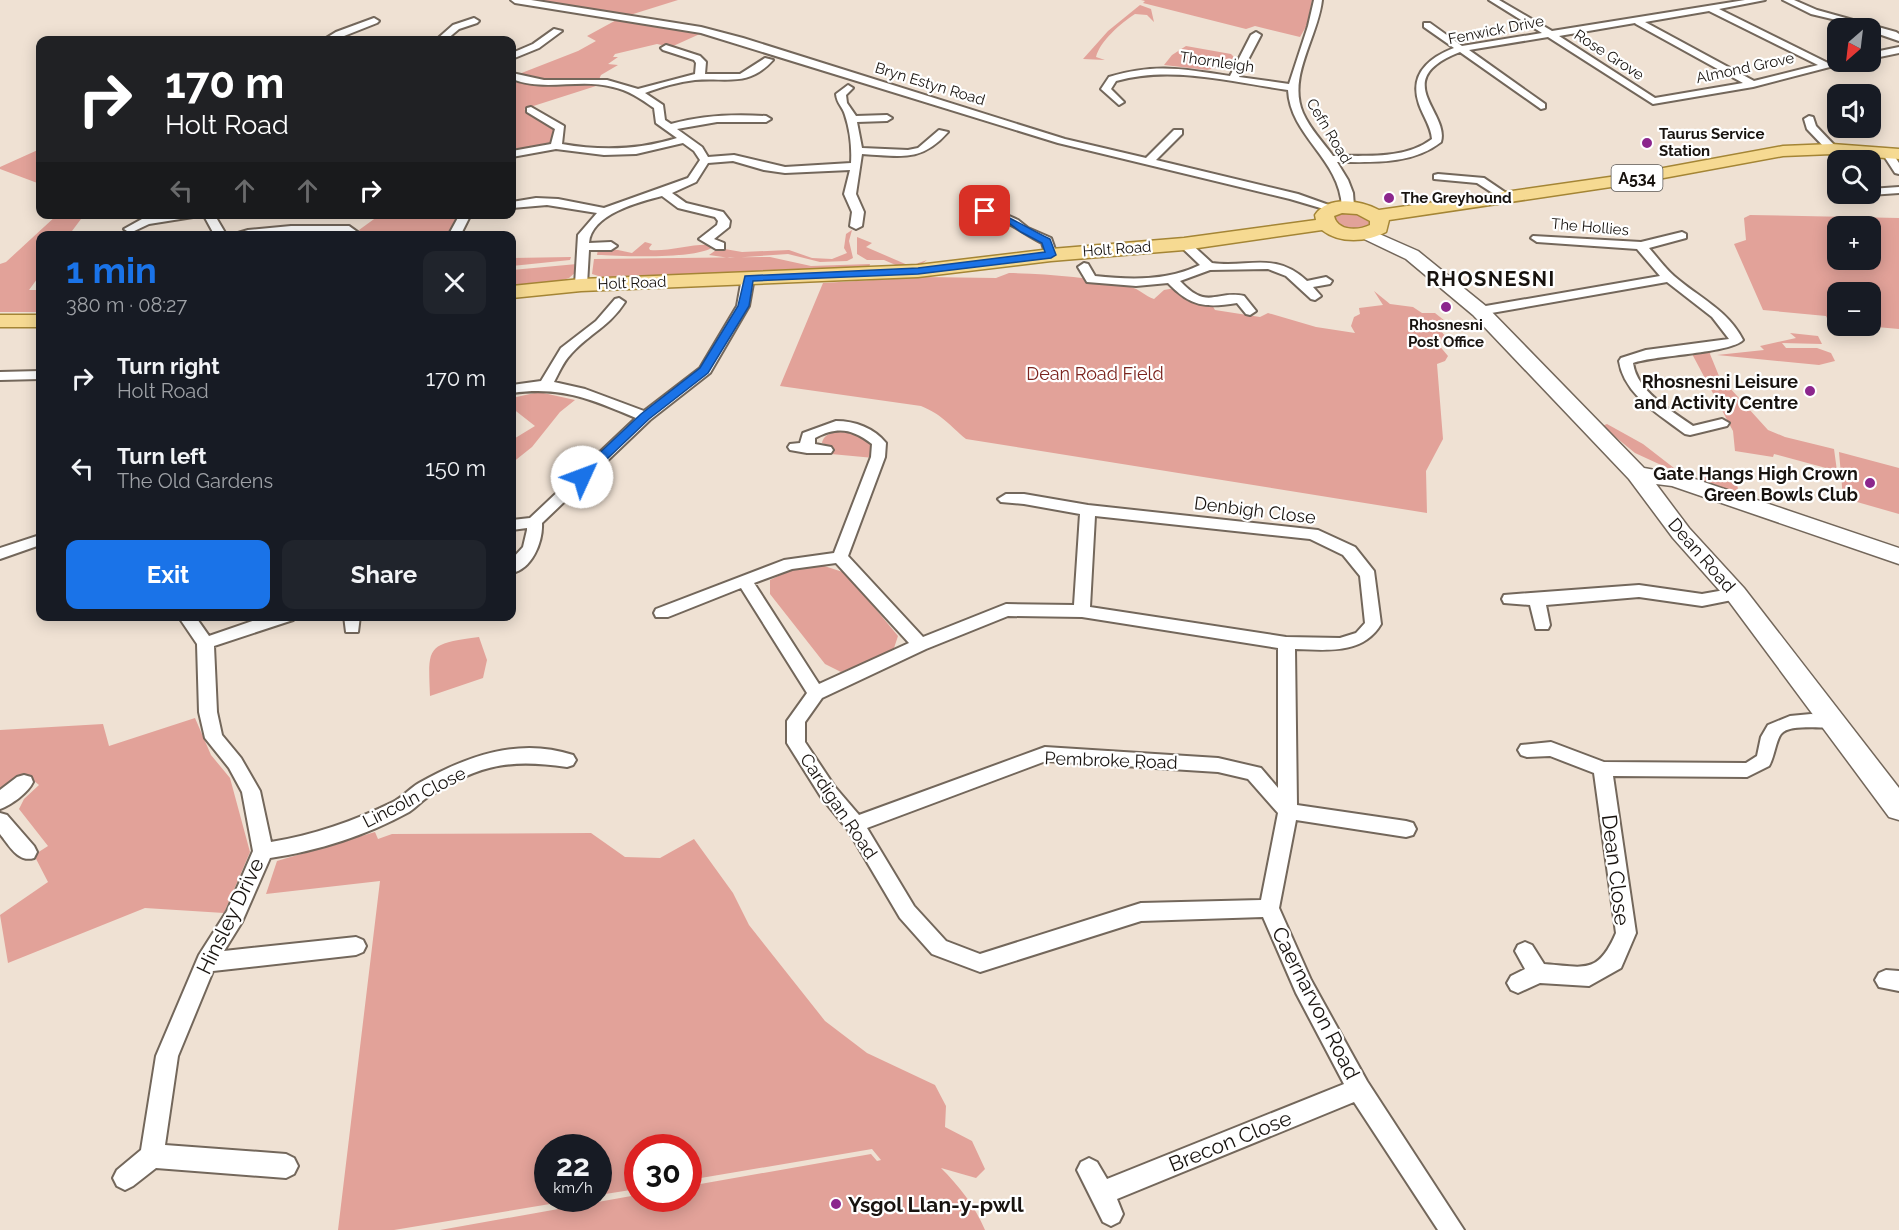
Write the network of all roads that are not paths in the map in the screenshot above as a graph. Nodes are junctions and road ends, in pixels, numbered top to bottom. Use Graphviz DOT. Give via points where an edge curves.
graph roads {
  1 [pos="515,0"];
  2 [pos="1318,0"];
  3 [pos="1493,0"];
  4 [pos="1761,0"];
  5 [pos="1787,0"];
  6 [pos="1711,9"];
  7 [pos="374,21"];
  8 [pos="474,21"];
  9 [pos="1639,22"];
  10 [pos="1427,25"];
  11 [pos="557,31"];
  12 [pos="1256,35"];
  13 [pos="1550,35"];
  14 [pos="335,36"];
  15 [pos="446,36"];
  16 [pos="1899,38"];
  17 [pos="666,48"];
  18 [pos="1460,49"];
  19 [pos="1899,50"];
  20 [pos="516,54"];
  21 [pos="1881,54"];
  22 [pos="761,64"];
  23 [pos="1825,65"];
  24 [pos="700,77"];
  25 [pos="516,78"];
  26 [pos="1233,79"];
  27 [pos="1753,84"];
  28 [pos="1293,88"];
  29 [pos="639,92"];
  30 [pos="842,92"];
  31 [pos="1653,101"];
  32 [pos="1119,102"];
  33 [pos="1541,107"];
  34 [pos="531,110"];
  35 [pos="887,118"];
  36 [pos="766,119"];
  37 [pos="851,119"];
  38 [pos="1809,119"];
  39 [pos="669,128"];
  40 [pos="943,131"];
  41 [pos="1178,132"];
  42 [pos="683,140"];
  43 [pos="556,146"];
  44 [pos="1832,149"];
  45 [pos="857,151"];
  46 [pos="516,153"];
  47 [pos="1893,153"];
  48 [pos="1330,159"];
  49 [pos="705,160"];
  50 [pos="1148,162"];
  51 [pos="856,166"];
  52 [pos="1899,171"];
  53 [pos="1438,177"];
  54 [pos="1899,190"];
  55 [pos="1881,191"];
  56 [pos="664,192"];
  57 [pos="1506,197"];
  58 [pos="973,203"];
  59 [pos="516,205"];
  60 [pos="605,212"];
  61 [pos="1336,213"];
  62 [pos="1376,216"];
  63 [pos="145,219"];
  64 [pos="361,222"];
  65 [pos="853,222"];
  66 [pos="1670,228"];
  67 [pos="130,229"];
  68 [pos="265,231"];
  69 [pos="315,231"];
  70 [pos="354,231"];
  71 [pos="1368,234"];
  72 [pos="1537,238"];
  73 [pos="1184,244"];
  74 [pos="611,246"];
  75 [pos="720,246"];
  76 [pos="1641,246"];
  77 [pos="583,247"];
  78 [pos="1051,255"];
  79 [pos="1208,266"];
  80 [pos="1084,267"];
  81 [pos="748,278"];
  82 [pos="1669,278"];
  83 [pos="1172,280"];
  84 [pos="1326,281"];
  85 [pos="581,285"];
  86 [pos="1304,285"];
  87 [pos="516,292"];
  88 [pos="1315,296"];
  89 [pos="599,310"];
  90 [pos="1250,311"];
  91 [pos="1480,311"];
  92 [pos="0,321"];
  93 [pos="36,321"];
  94 [pos="36,375"];
  95 [pos="1,378"];
  96 [pos="546,385"];
  97 [pos="516,389"];
  98 [pos="645,417"];
  99 [pos="1722,423"];
  100 [pos="826,450"];
  101 [pos="1637,474"];
  102 [pos="1006,499"];
  103 [pos="1088,510"];
  104 [pos="534,522"];
  105 [pos="516,524"];
  106 [pos="36,541"];
  107 [pos="0,554"];
  108 [pos="1899,556"];
  109 [pos="840,557"];
  110 [pos="516,564"];
  111 [pos="744,581"];
  112 [pos="1736,594"];
  113 [pos="1510,599"];
  114 [pos="1537,600"];
  115 [pos="1082,611"];
  116 [pos="662,613"];
  117 [pos="190,621"];
  118 [pos="272,621"];
  119 [pos="1542,625"];
  120 [pos="205,643"];
  121 [pos="1287,643"];
  122 [pos="920,645"];
  123 [pos="816,693"];
  124 [pos="1831,721"];
  125 [pos="1527,750"];
  126 [pos="567,760"];
  127 [pos="1603,769"];
  128 [pos="24,783"];
  129 [pos="0,801"];
  130 [pos="1899,809"];
  131 [pos="1288,811"];
  132 [pos="0,821"];
  133 [pos="855,824"];
  134 [pos="1406,829"];
  135 [pos="263,851"];
  136 [pos="27,852"];
  137 [pos="1269,908"];
  138 [pos="356,946"];
  139 [pos="1525,951"];
  140 [pos="206,962"];
  141 [pos="1538,973"];
  142 [pos="1518,983"];
  143 [pos="1359,1089"];
  144 [pos="152,1156"];
  145 [pos="286,1166"];
  146 [pos="1089,1170"];
  147 [pos="125,1178"];
  148 [pos="1452,1230"];
  1 -- 50 [label="street, Bryn Estyn Road" via="711,33 1062,141"];
  2 -- 28 [label="street, Cefn Road" via="1318,16"];
  3 -- 13 [label="street, Rose Grove"];
  4 -- 6 [label="street, Fenwick Drive"];
  5 -- 16 [label="street"];
  6 -- 9 [label="street, Fenwick Drive"];
  6 -- 23 [label="street"];
  7 -- 14 [label="street"];
  8 -- 15 [label="street" via="456,27"];
  9 -- 13 [label="street, Fenwick Drive"];
  9 -- 27 [label="street"];
  10 -- 18 [label="street"];
  11 -- 20 [label="street"];
  12 -- 26 [label="street"];
  13 -- 18 [label="street, Fenwick Drive"];
  13 -- 31 [label="street, Rose Grove"];
  17 -- 24 [label="street" via="683,50 701,62"];
  18 -- 33 [label="street"];
  18 -- 48 [label="street, Fenwick Drive" via="1442,56 1421,76 1423,102 1437,131 1437,140 1429,149 1410,155"];
  19 -- 21 [label="street"];
  22 -- 24 [label="street" via="752,74 742,77"];
  23 -- 27 [label="street, Almond Grove"];
  24 -- 29 [label="street" via="671,81"];
  25 -- 29 [label="street" via="546,84 601,82"];
  26 -- 28 [label="street, Thornleigh"];
  26 -- 32 [label="street, Thornleigh" via="1133,69 1112,79 1106,89"];
  27 -- 31 [label="street, Almond Grove"];
  28 -- 48 [label="street, Cefn Road" via="1294,102 1307,129"];
  29 -- 39 [label="street" via="659,107 660,121"];
  30 -- 37 [label="street" via="842,103"];
  34 -- 43 [label="street" via="560,128"];
  35 -- 37 [label="street"];
  36 -- 39 [label="street" via="754,115"];
  37 -- 45 [label="street"];
  38 -- 44 [label="street" via="1811,127"];
  39 -- 42 [label="street"];
  40 -- 45 [label="street" via="922,150"];
  41 -- 50 [label="street"];
  42 -- 43 [label="street" via="634,152"];
  42 -- 49 [label="street" via="698,149"];
  43 -- 46 [label="street"];
  44 -- 47 [label="main road, A534"];
  44 -- 57 [label="main road, A534" via="1783,151"];
  45 -- 51 [label="street"];
  47 -- 52 [label="street"];
  48 -- 61 [label="street, Cefn Road" via="1348,193"];
  49 -- 51 [label="street" via="734,158 785,170"];
  49 -- 56 [label="street" via="692,180"];
  50 -- 61 [label="street, Bryn Estyn Road" via="1294,196"];
  51 -- 65 [label="street" via="850,183 851,203 858,212"];
  53 -- 57 [label="street" via="1480,180"];
  54 -- 55 [label="street"];
  56 -- 60 [label="street"];
  56 -- 75 [label="street" via="682,206 719,214 723,227 699,241"];
  57 -- 62 [label="main road, A534"];
  58 -- 78 [label="street" via="982,213 1014,222 1047,241"];
  59 -- 60 [label="street" via="554,201"];
  60 -- 77 [label="street" via="584,235"];
  61 -- 62 [label="main road" via="1365,210"];
  61 -- 71 [label="main road" via="1350,234"];
  61 -- 73 [label="main road, Holt Road"];
  62 -- 71 [label="main road" via="1381,224"];
  63 -- 67 [label="street"];
  64 -- 70 [label="street"];
  66 -- 76 [label="street, The Hollies" via="1686,235"];
  68 -- 69 [label="street"];
  71 -- 91 [label="main road, Dean Road" via="1412,255"];
  72 -- 76 [label="street, The Hollies"];
  73 -- 78 [label="main road, Holt Road"];
  73 -- 79 [label="street"];
  74 -- 77 [label="street"];
  76 -- 82 [label="street"];
  77 -- 85 [label="street"];
  78 -- 81 [label="main road, Holt Road" via="918,271"];
  79 -- 83 [label="street"];
  79 -- 86 [label="street" via="1275,267"];
  80 -- 83 [label="street" via="1091,279 1124,283"];
  81 -- 85 [label="main road, Holt Road"];
  81 -- 98 [label="street" via="743,306 705,370"];
  82 -- 91 [label="street"];
  82 -- 99 [label="street" via="1717,316 1736,340 1730,344 1646,354 1626,361 1625,369 1643,393 1690,431"];
  83 -- 90 [label="street" via="1186,297 1215,303 1240,299"];
  84 -- 86 [label="street"];
  85 -- 87 [label="main road, Holt Road"];
  86 -- 88 [label="street"];
  89 -- 96 [label="street" via="616,307 595,330 565,352"];
  91 -- 101 [label="main road, Dean Road"];
  92 -- 93 [label="main road"];
  94 -- 95 [label="street"];
  96 -- 97 [label="street"];
  96 -- 98 [label="street" via="593,396"];
  98 -- 104 [label="street"];
  100 -- 109 [label="street" via="801,448 808,436 828,424 848,425 879,443 878,457"];
  101 -- 108 [label="main road" via="1675,480"];
  101 -- 112 [label="main road, Dean Road" via="1681,533"];
  102 -- 103 [label="street, Denbigh Close" via="1024,494"];
  103 -- 115 [label="street"];
  103 -- 121 [label="street, Denbigh Close" via="1312,534 1349,550 1368,575 1373,624 1362,636 1340,644"];
  104 -- 105 [label="street"];
  104 -- 110 [label="street" via="536,538"];
  106 -- 107 [label="street"];
  109 -- 111 [label="street" via="790,564"];
  109 -- 122 [label="street"];
  111 -- 116 [label="street"];
  111 -- 123 [label="street"];
  112 -- 114 [label="street" via="1702,600 1639,591"];
  112 -- 124 [label="main road, Dean Road"];
  113 -- 114 [label="street"];
  114 -- 119 [label="street"];
  115 -- 121 [label="street, Cardigan Road"];
  115 -- 122 [label="street, Cardigan Road" via="1006,610"];
  117 -- 120 [label="street"];
  118 -- 120 [label="street"];
  120 -- 135 [label="street, Hinsley Drive" via="208,712 214,738 251,791"];
  121 -- 131 [label="street, Caernarvon Road"];
  122 -- 123 [label="street, Cardigan Road"];
  123 -- 133 [label="street, Cardigan Road" via="796,721 796,743"];
  124 -- 127 [label="street" via="1776,728 1762,763 1747,770"];
  124 -- 130 [label="main road, Dean Road"];
  125 -- 127 [label="street" via="1552,742"];
  126 -- 135 [label="street, Lincoln Close" via="498,757 452,776 422,791 404,806 342,833"];
  127 -- 141 [label="street, Dean Close" via="1626,933 1614,961 1589,977"];
  128 -- 129 [label="street"];
  131 -- 133 [label="street, Pembroke Road" via="1254,773 1218,765 1045,754"];
  131 -- 134 [label="street"];
  131 -- 137 [label="street, Caernarvon Road"];
  132 -- 136 [label="street"];
  133 -- 137 [label="street, Cardigan Road" via="907,912 939,948 980,963 1141,912"];
  135 -- 140 [label="street, Hinsley Drive" via="235,916"];
  137 -- 143 [label="street, Caernarvon Road" via="1303,986"];
  138 -- 140 [label="street"];
  139 -- 141 [label="street"];
  140 -- 144 [label="street, Hinsley Drive" via="167,1056"];
  141 -- 142 [label="street"];
  143 -- 146 [label="street, Brecon Close" via="1106,1203"];
  143 -- 148 [label="street, Caernarvon Road"];
  144 -- 145 [label="street"];
  144 -- 147 [label="street"];
}
